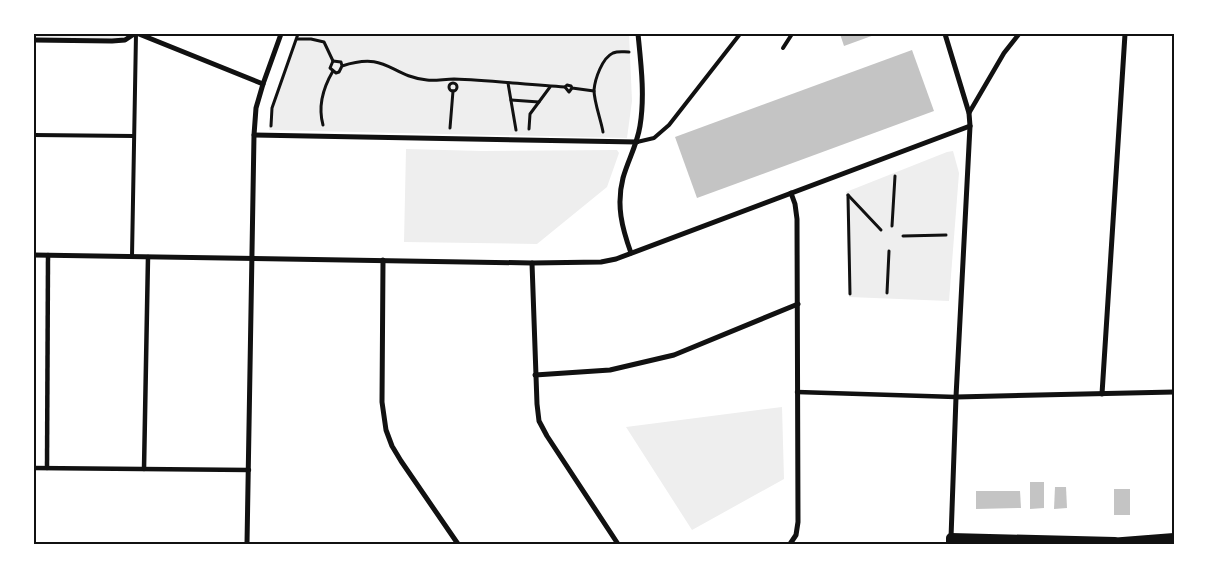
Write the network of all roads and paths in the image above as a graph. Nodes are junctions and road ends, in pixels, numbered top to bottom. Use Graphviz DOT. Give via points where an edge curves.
graph roads {
  1 [pos="136,34"];
  2 [pos="281,34"];
  3 [pos="298,34"];
  4 [pos="638,34"];
  5 [pos="740,34"];
  6 [pos="792,34"];
  7 [pos="945,34"];
  8 [pos="1019,34"];
  9 [pos="1125,34"];
  10 [pos="296,39"];
  11 [pos="34,40"];
  12 [pos="628,43"];
  13 [pos="783,48"];
  14 [pos="333,62"];
  15 [pos="342,66"];
  16 [pos="333,71"];
  17 [pos="453,81"];
  18 [pos="262,84"];
  19 [pos="508,84"];
  20 [pos="550,87"];
  21 [pos="594,91"];
  22 [pos="511,100"];
  23 [pos="539,102"];
  24 [pos="969,112"];
  25 [pos="970,126"];
  26 [pos="280,128"];
  27 [pos="316,128"];
  28 [pos="450,134"];
  29 [pos="34,135"];
  30 [pos="254,135"];
  31 [pos="517,135"];
  32 [pos="530,135"];
  33 [pos="134,136"];
  34 [pos="604,136"];
  35 [pos="637,142"];
  36 [pos="895,176"];
  37 [pos="791,192"];
  38 [pos="892,226"];
  39 [pos="881,230"];
  40 [pos="946,235"];
  41 [pos="904,236"];
  42 [pos="889,251"];
  43 [pos="631,253"];
  44 [pos="34,255"];
  45 [pos="48,255"];
  46 [pos="132,256"];
  47 [pos="148,257"];
  48 [pos="253,258"];
  49 [pos="383,260"];
  50 [pos="532,263"];
  51 [pos="886,293"];
  52 [pos="850,294"];
  53 [pos="798,304"];
  54 [pos="535,375"];
  55 [pos="797,392"];
  56 [pos="1174,392"];
  57 [pos="1102,394"];
  58 [pos="956,397"];
  59 [pos="34,468"];
  60 [pos="47,468"];
  61 [pos="144,469"];
  62 [pos="249,470"];
  63 [pos="1174,538"];
  64 [pos="951,541"];
  65 [pos="1115,543"];
  66 [pos="247,544"];
  67 [pos="458,544"];
  68 [pos="618,544"];
  69 [pos="790,544"];
  70 [pos="1097,544"];
  1 -- 11 [label="street" via="125,40 112,41"];
  1 -- 18 [label="street"];
  1 -- 33 [label="lane"];
  2 -- 18 [label="street"];
  3 -- 10 [label="path"];
  4 -- 35 [label="street" via="642,101"];
  5 -- 35 [label="lane" via="669,126 654,138"];
  6 -- 13 [label="lane"];
  7 -- 24 [label="street"];
  8 -- 24 [label="street"];
  9 -- 57 [label="street"];
  10 -- 14 [label="path" via="324,42"];
  10 -- 26 [label="path" via="272,108 271,127"];
  12 -- 21 [label="path" via="629,52 619,52 607,58"];
  14 -- 15 [label="path" via="341,62"];
  14 -- 16 [label="path" via="330,68"];
  15 -- 16 [label="path" via="339,72"];
  15 -- 17 [label="path" via="375,60 415,77"];
  16 -- 27 [label="path" via="325,84 321,105 324,128"];
  17 -- 19 [label="path"];
  17 -- 28 [label="path" via="449,86 453,91"];
  18 -- 30 [label="street"];
  19 -- 20 [label="path"];
  19 -- 22 [label="path"];
  20 -- 21 [label="path" via="566,88 569,92 572,88"];
  20 -- 23 [label="path"];
  21 -- 34 [label="path"];
  22 -- 23 [label="path"];
  22 -- 31 [label="path"];
  23 -- 32 [label="path" via="530,114"];
  24 -- 25 [label="street"];
  25 -- 37 [label="street"];
  25 -- 58 [label="street"];
  29 -- 33 [label="lane"];
  30 -- 35 [label="street"];
  30 -- 48 [label="street"];
  33 -- 46 [label="lane"];
  35 -- 43 [label="street" via="623,179 619,210"];
  36 -- 38 [label="path"];
  37 -- 43 [label="street"];
  37 -- 53 [label="street" via="796,219"];
  39 -- 52 [label="path" via="848,195"];
  40 -- 41 [label="path"];
  42 -- 51 [label="path"];
  43 -- 50 [label="street" via="601,262"];
  44 -- 45 [label="street"];
  45 -- 46 [label="street"];
  45 -- 60 [label="street"];
  46 -- 47 [label="street"];
  47 -- 48 [label="street"];
  47 -- 61 [label="street"];
  48 -- 49 [label="street"];
  48 -- 62 [label="street"];
  49 -- 50 [label="street"];
  49 -- 67 [label="street" via="382,402 386,430 401,461"];
  50 -- 54 [label="street"];
  53 -- 54 [label="street" via="674,355 610,370"];
  53 -- 55 [label="street"];
  54 -- 68 [label="street" via="539,421"];
  55 -- 58 [label="street"];
  55 -- 69 [label="street" via="798,522 796,535"];
  56 -- 57 [label="street"];
  57 -- 58 [label="street"];
  58 -- 64 [label="street"];
  59 -- 60 [label="street"];
  60 -- 61 [label="street"];
  61 -- 62 [label="street"];
  62 -- 66 [label="street"];
  63 -- 65 [label="main road"];
  64 -- 65 [label="main road"];
  65 -- 70 [label="main road"];
}
